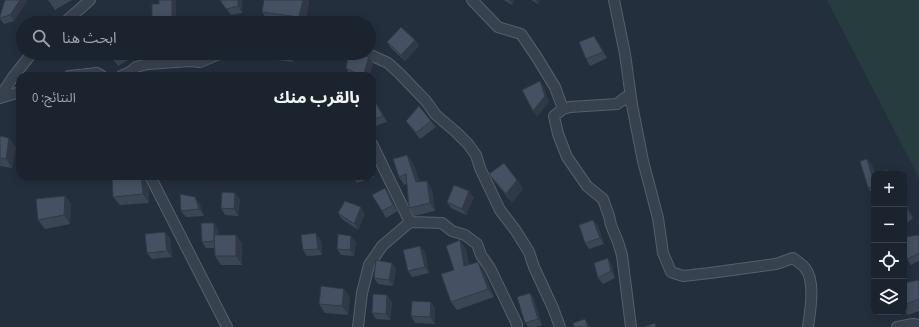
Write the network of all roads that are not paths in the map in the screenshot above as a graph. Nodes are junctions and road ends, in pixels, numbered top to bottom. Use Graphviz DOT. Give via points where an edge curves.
graph roads {
  1 [pos="90,0"];
  2 [pos="472,0"];
  3 [pos="614,0"];
  4 [pos="72,16"];
  5 [pos="376,58"];
  6 [pos="27,60"];
  7 [pos="205,60"];
  8 [pos="18,72"];
  9 [pos="130,72"];
  10 [pos="16,74"];
  11 [pos="16,93"];
  12 [pos="0,97"];
  13 [pos="632,104"];
  14 [pos="563,109"];
  15 [pos="376,152"];
  16 [pos="152,180"];
  17 [pos="410,222"];
  18 [pos="919,325"];
  19 [pos="227,327"];
  20 [pos="358,327"];
  21 [pos="518,327"];
  22 [pos="560,327"];
  23 [pos="631,327"];
  24 [pos="808,327"];
  25 [pos="897,327"];
  1 -- 4 [label="street"];
  2 -- 14 [label="street" via="498,28 520,34 555,87"];
  3 -- 13 [label="street"];
  5 -- 22 [label="street" via="399,73 476,155 500,210 529,252"];
  6 -- 8 [label="street"];
  7 -- 9 [label="street" via="148,64 136,67"];
  10 -- 12 [label="street"];
  11 -- 12 [label="street"];
  13 -- 14 [label="street" via="626,97 617,104"];
  13 -- 24 [label="street" via="664,253 671,272 683,276 710,273 776,264 793,258 809,275"];
  14 -- 23 [label="street" via="554,116 567,157 587,186 603,199 618,242 625,272"];
  15 -- 17 [label="street"];
  16 -- 19 [label="street"];
  17 -- 20 [label="street" via="382,246 368,265"];
  17 -- 21 [label="street" via="442,223 477,244"];
  18 -- 25 [label="street"];
}
